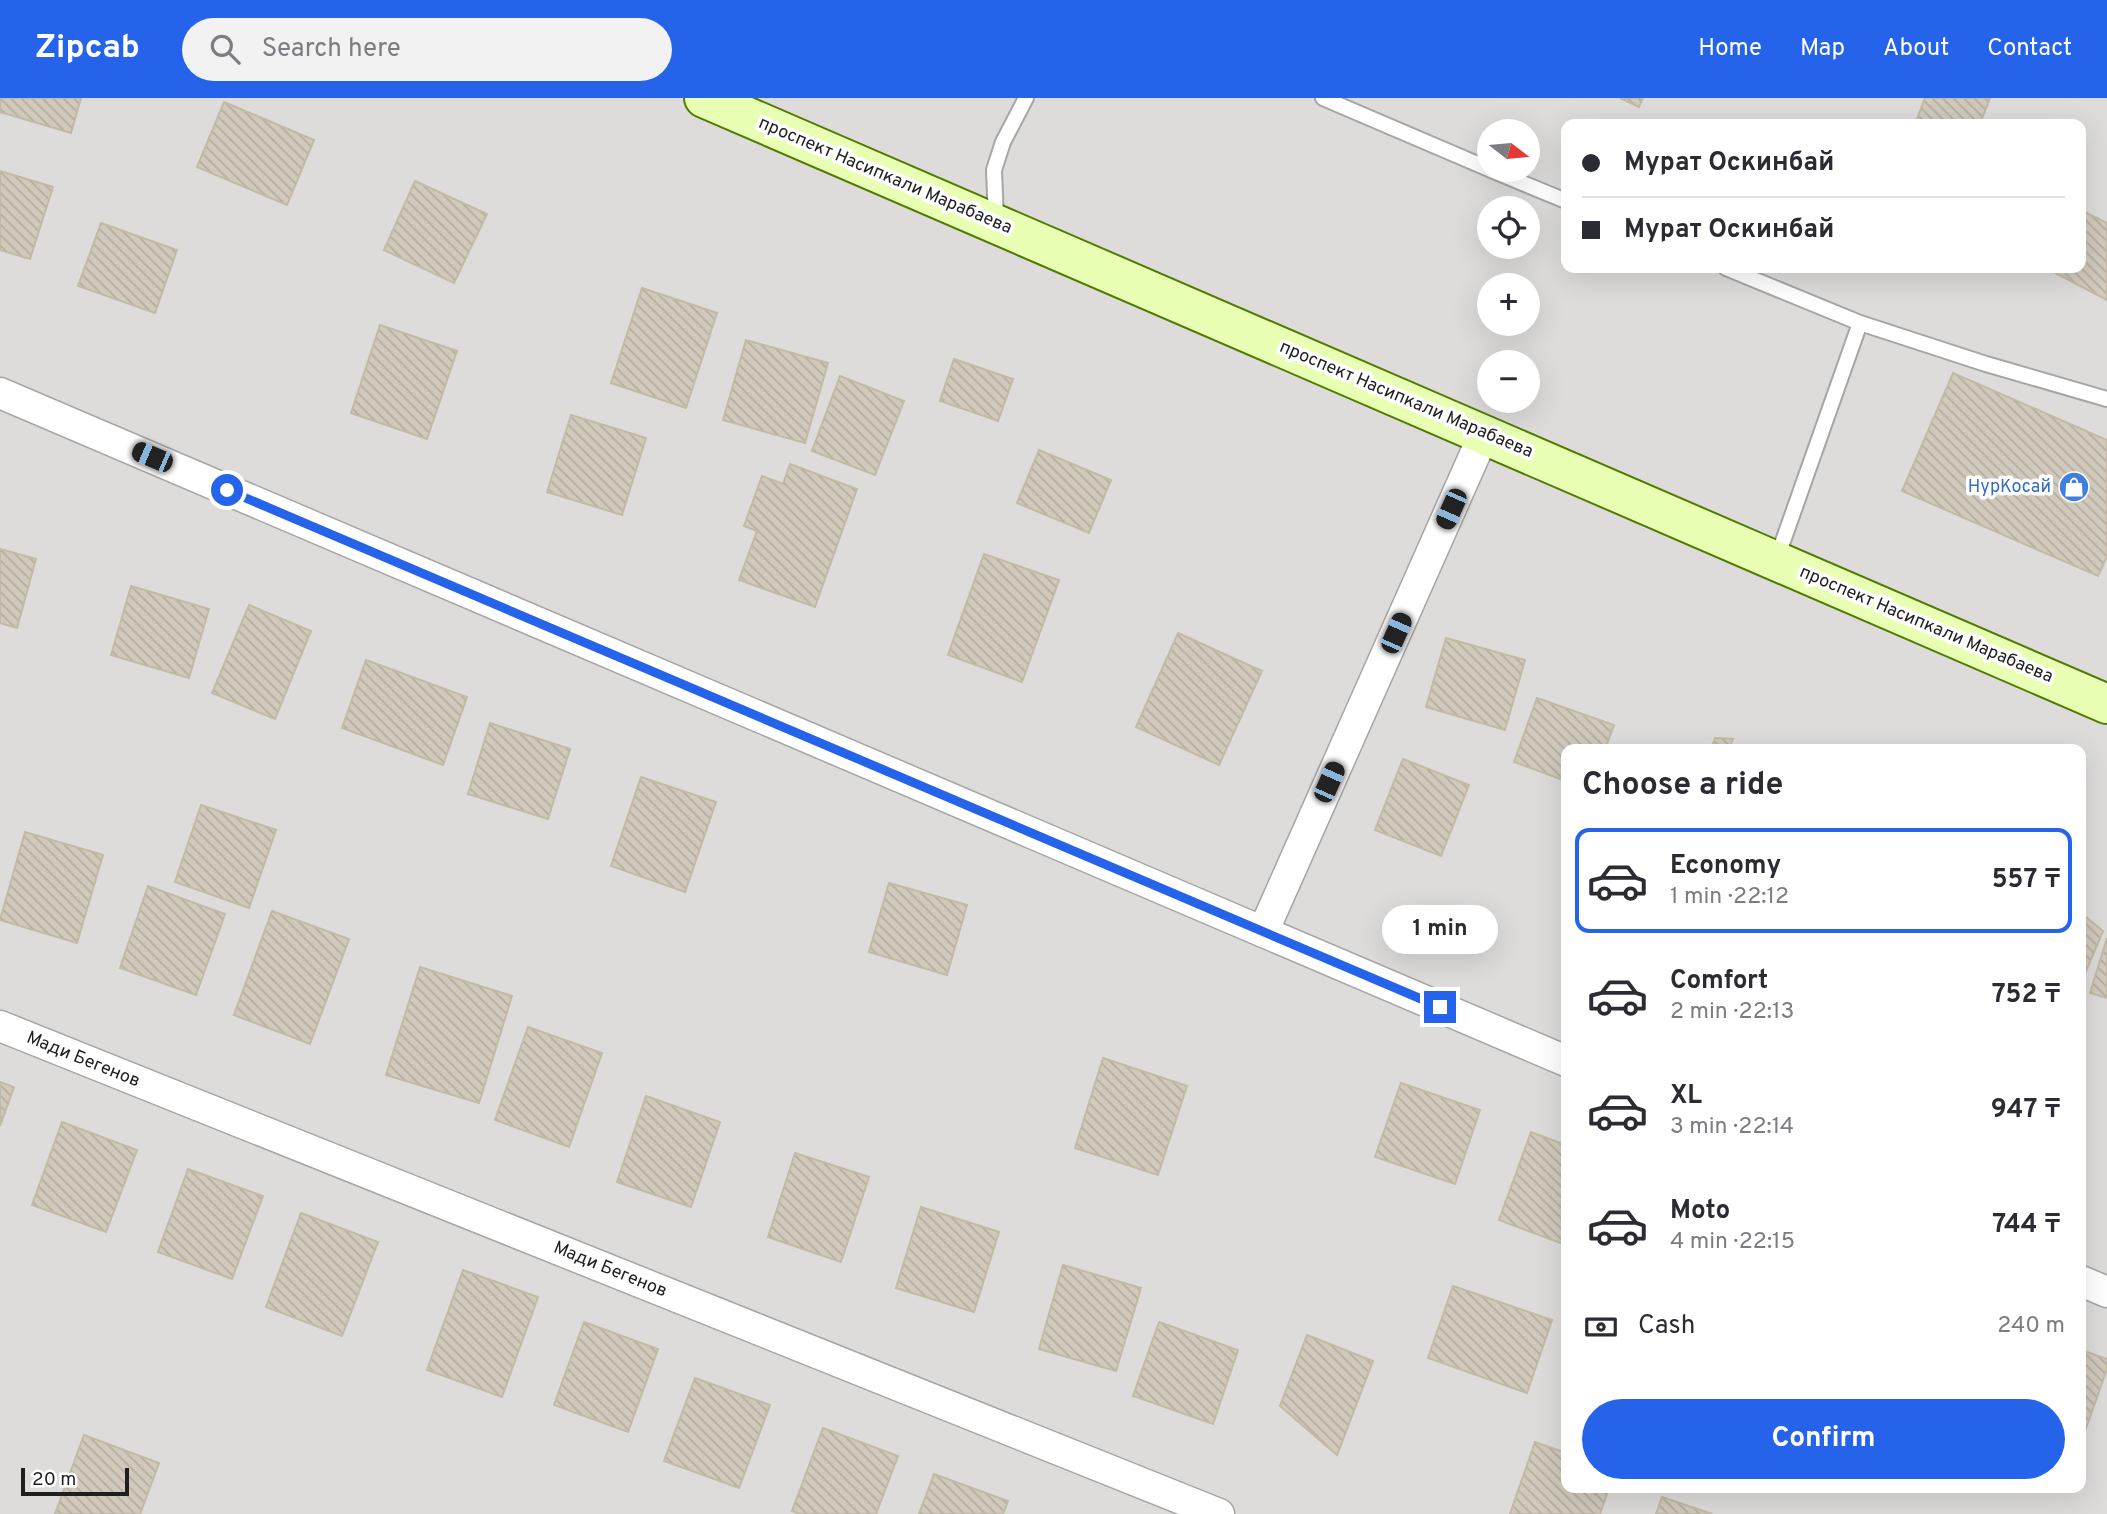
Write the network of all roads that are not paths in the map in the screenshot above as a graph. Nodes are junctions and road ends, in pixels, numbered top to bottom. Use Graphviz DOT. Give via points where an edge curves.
graph roads {
  1 [pos="704,98"];
  2 [pos="1026,98"];
  3 [pos="1323,98"];
  4 [pos="1477,163"];
  5 [pos="1521,182"];
  6 [pos="1561,199"];
  7 [pos="996,224"];
  8 [pos="1738,273"];
  9 [pos="1860,323"];
  10 [pos="0,393"];
  11 [pos="2107,399"];
  12 [pos="1484,434"];
  13 [pos="1776,560"];
  14 [pos="2107,704"];
  15 [pos="1263,932"];
  16 [pos="0,1027"];
  17 [pos="1561,1059"];
  18 [pos="2086,1283"];
  19 [pos="2107,1292"];
  20 [pos="1219,1514"];
  1 -- 7 [label="main road, проспект Насипкали Марабаева"];
  2 -- 7 [label="lane" via="994,170"];
  3 -- 4 [label="lane"];
  5 -- 6 [label="lane"];
  7 -- 12 [label="main road, проспект Насипкали Марабаева"];
  8 -- 9 [label="lane"];
  9 -- 11 [label="lane"];
  9 -- 13 [label="lane"];
  10 -- 15 [label="street"];
  12 -- 13 [label="main road, проспект Насипкали Марабаева"];
  12 -- 15 [label="street"];
  13 -- 14 [label="main road, проспект Насипкали Марабаева"];
  15 -- 17 [label="street"];
  16 -- 20 [label="street, Мади Бегенов"];
  18 -- 19 [label="street"];
}
